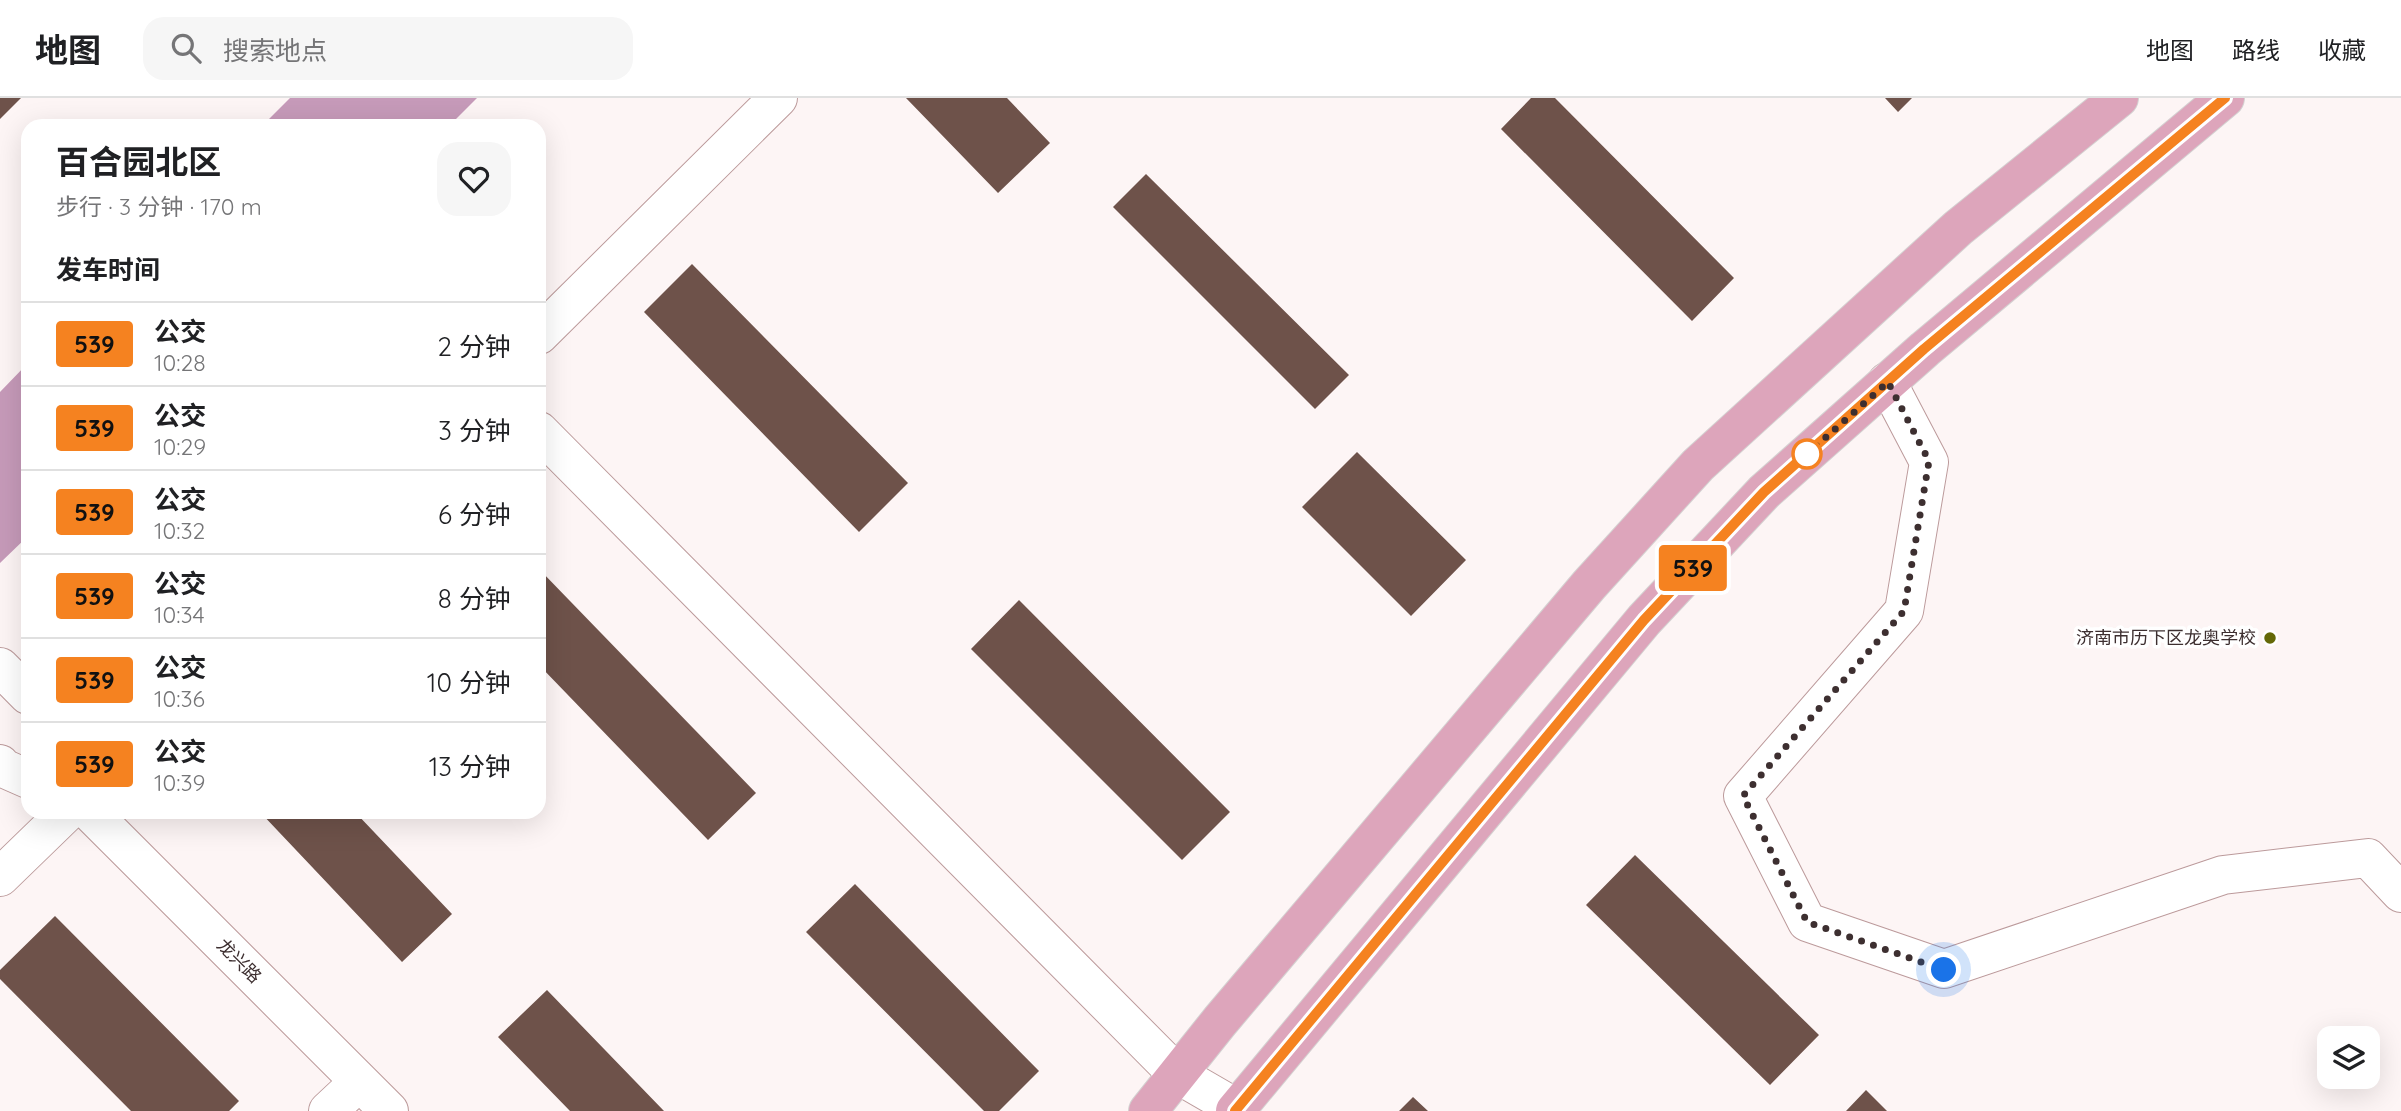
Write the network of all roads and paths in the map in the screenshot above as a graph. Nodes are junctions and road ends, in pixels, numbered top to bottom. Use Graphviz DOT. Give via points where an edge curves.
graph roads {
  1 [pos="778,98"];
  2 [pos="2119,98"];
  3 [pos="2225,98"];
  4 [pos="546,328"];
  5 [pos="1888,382"];
  6 [pos="546,438"];
  7 [pos="0,764"];
  8 [pos="21,776"];
  9 [pos="59,819"];
  10 [pos="97,819"];
  11 [pos="0,877"];
  12 [pos="2401,893"];
  13 [pos="1177,1074"];
  14 [pos="359,1082"];
  15 [pos="1238,1110"];
  16 [pos="328,1111"];
  17 [pos="388,1111"];
  18 [pos="1148,1111"];
  1 -- 4 [label="street"];
  2 -- 13 [label="main road" via="1958,228 1698,465 1589,584"];
  3 -- 5 [label="main road"];
  5 -- 12 [label="street" via="1929,461 1904,611 1743,796 1807,922 1944,970 2223,875 2368,858"];
  5 -- 15 [label="main road" via="1764,492 1644,620"];
  6 -- 13 [label="street"];
  7 -- 8 [label="street"];
  9 -- 11 [label="street"];
  10 -- 14 [label="street, 龙兴路"];
  13 -- 15 [label="street"];
  13 -- 18 [label="main road"];
  14 -- 16 [label="street"];
  14 -- 17 [label="street, 龙兴路"];
}
